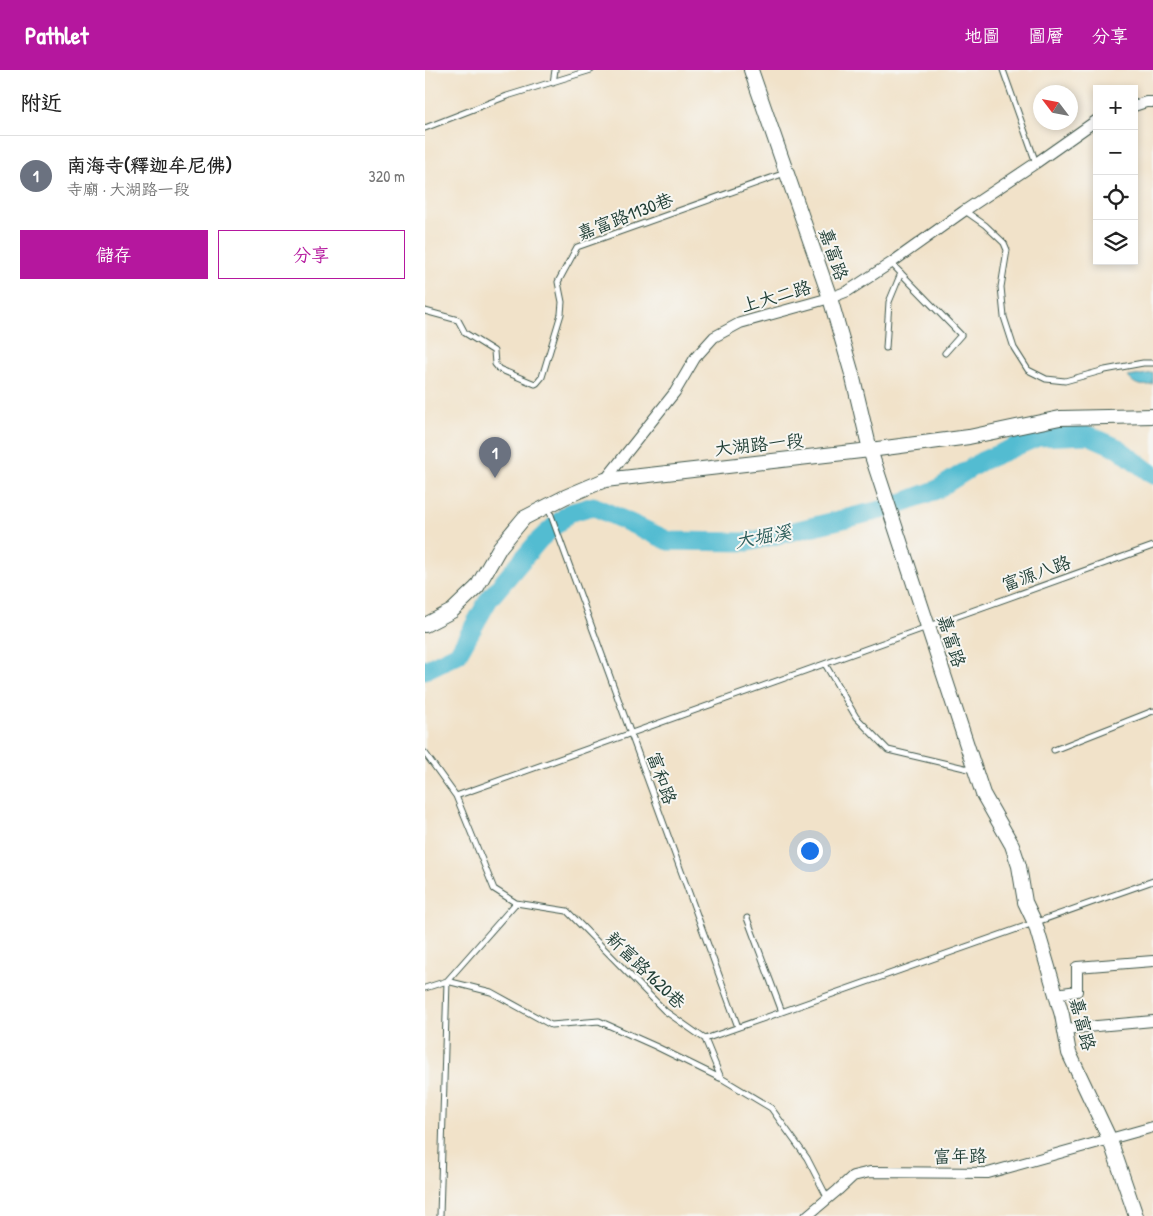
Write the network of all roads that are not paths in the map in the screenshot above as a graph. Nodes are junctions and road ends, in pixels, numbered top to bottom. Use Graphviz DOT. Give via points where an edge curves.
graph roads {
  1 [pos="555,70"];
  2 [pos="591,70"];
  3 [pos="751,70"];
  4 [pos="1003,70"];
  5 [pos="553,82"];
  6 [pos="1153,102"];
  7 [pos="1138,105"];
  8 [pos="1093,123"];
  9 [pos="425,128"];
  10 [pos="1036,163"];
  11 [pos="786,172"];
  12 [pos="964,211"];
  13 [pos="891,263"];
  14 [pos="901,273"];
  15 [pos="830,298"];
  16 [pos="425,311"];
  17 [pos="886,348"];
  18 [pos="945,353"];
  19 [pos="1153,363"];
  20 [pos="1153,416"];
  21 [pos="870,450"];
  22 [pos="605,480"];
  23 [pos="549,510"];
  24 [pos="1153,546"];
  25 [pos="425,625"];
  26 [pos="928,627"];
  27 [pos="825,664"];
  28 [pos="1153,711"];
  29 [pos="631,733"];
  30 [pos="1054,750"];
  31 [pos="425,753"];
  32 [pos="975,770"];
  33 [pos="456,796"];
  34 [pos="1153,881"];
  35 [pos="516,903"];
  36 [pos="747,918"];
  37 [pos="1035,923"];
  38 [pos="1153,961"];
  39 [pos="447,981"];
  40 [pos="425,988"];
  41 [pos="1056,994"];
  42 [pos="782,1012"];
  43 [pos="1153,1022"];
  44 [pos="738,1027"];
  45 [pos="1065,1029"];
  46 [pos="705,1039"];
  47 [pos="721,1078"];
  48 [pos="1153,1127"];
  49 [pos="1109,1140"];
  50 [pos="828,1199"];
  51 [pos="440,1216"];
  52 [pos="807,1216"];
  53 [pos="1135,1216"];
  1 -- 5 [label="lane"];
  2 -- 5 [label="lane"];
  3 -- 11 [label="street, 嘉富路"];
  4 -- 10 [label="lane"];
  5 -- 9 [label="lane"];
  6 -- 7 [label="street"];
  8 -- 10 [label="street, 上大二路"];
  10 -- 12 [label="street, 上大二路"];
  11 -- 15 [label="street, 嘉富路"];
  11 -- 16 [label="lane, 嘉富路1130巷" via="577,247 558,282 561,314 542,377 535,384 499,369 493,351 465,333 458,320"];
  12 -- 13 [label="street, 上大二路"];
  12 -- 19 [label="lane" via="985,225 1007,250 1001,287 1004,317 1013,348 1028,370 1046,378 1065,381 1105,370"];
  13 -- 14 [label="lane"];
  13 -- 15 [label="street, 上大二路" via="848,291"];
  14 -- 17 [label="lane" via="889,302"];
  14 -- 18 [label="lane" via="961,335"];
  15 -- 21 [label="street, 嘉富路"];
  15 -- 22 [label="street, 上大二路" via="740,323 714,337"];
  20 -- 21 [label="street, 大湖路一段" via="1060,418 969,437"];
  21 -- 22 [label="street, 大湖路一段"];
  21 -- 26 [label="street, 嘉富路"];
  22 -- 23 [label="street, 大湖路一段" via="565,497"];
  23 -- 25 [label="street, 大湖路一段" via="524,518 500,547 477,587 452,611"];
  23 -- 29 [label="lane, 富和路"];
  24 -- 26 [label="lane, 富源八路"];
  26 -- 27 [label="lane, 富源八路"];
  26 -- 32 [label="street, 嘉富路"];
  27 -- 29 [label="lane, 富源八路"];
  27 -- 32 [label="lane" via="856,717 888,750"];
  28 -- 30 [label="lane"];
  29 -- 33 [label="lane, 富源八路"];
  29 -- 44 [label="lane, 富和路"];
  31 -- 33 [label="lane, 新富路1620巷"];
  32 -- 37 [label="street, 嘉富路" via="983,794 1012,845 1025,902"];
  33 -- 35 [label="lane, 新富路1620巷" via="494,889"];
  34 -- 37 [label="lane"];
  35 -- 39 [label="lane"];
  35 -- 46 [label="lane, 新富路1620巷" via="567,911 665,1011"];
  36 -- 42 [label="lane"];
  37 -- 41 [label="street, 嘉富路"];
  37 -- 42 [label="lane"];
  38 -- 41 [label="street" via="1077,967 1077,991"];
  39 -- 40 [label="lane"];
  39 -- 47 [label="lane" via="491,992 551,1025 599,1021"];
  39 -- 51 [label="lane"];
  41 -- 45 [label="street, 嘉富路"];
  42 -- 44 [label="lane"];
  43 -- 45 [label="street"];
  44 -- 46 [label="lane"];
  45 -- 49 [label="street, 嘉富路" via="1069,1053"];
  46 -- 47 [label="lane"];
  47 -- 50 [label="lane" via="771,1108 807,1158"];
  48 -- 49 [label="street, 富年路"];
  49 -- 50 [label="street, 富年路" via="988,1173 870,1172 853,1176"];
  49 -- 53 [label="street, 嘉富路"];
  50 -- 52 [label="street, 富年路"];
}
